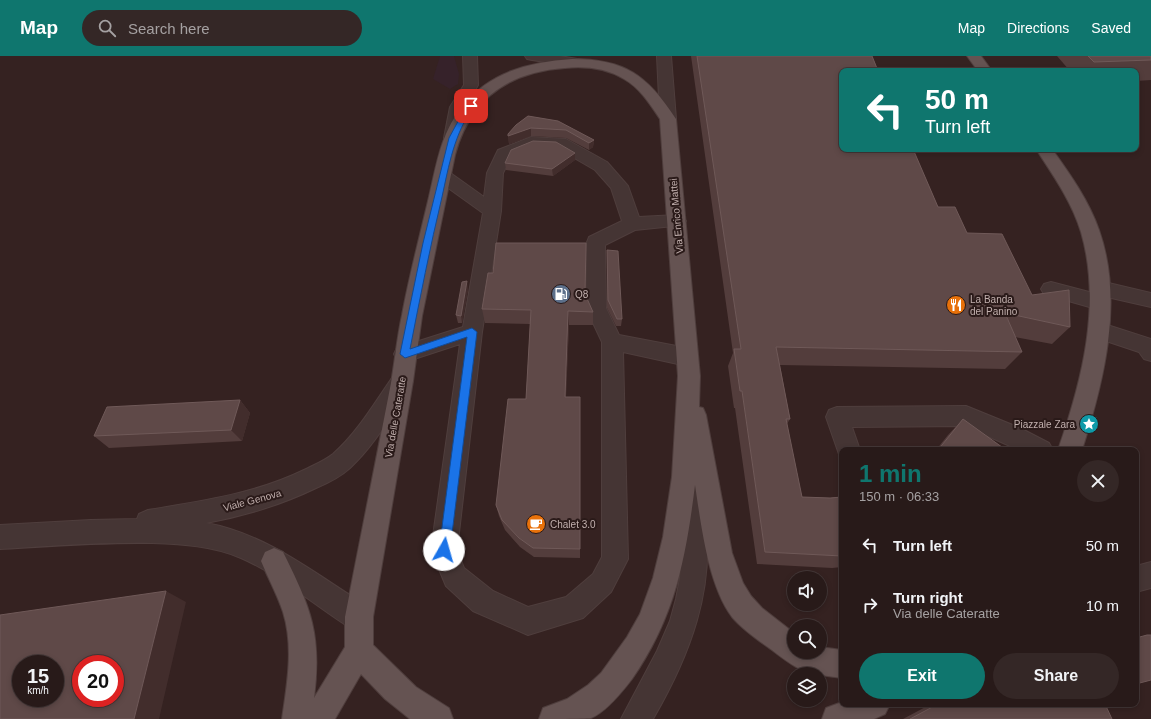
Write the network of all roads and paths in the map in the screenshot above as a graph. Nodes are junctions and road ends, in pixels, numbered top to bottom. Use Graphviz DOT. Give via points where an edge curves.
graph roads {
  1 [pos="470,56"];
  2 [pos="537,56"];
  3 [pos="664,56"];
  4 [pos="974,56"];
  5 [pos="578,63"];
  6 [pos="983,68"];
  7 [pos="516,72"];
  8 [pos="668,119"];
  9 [pos="452,138"];
  10 [pos="1046,152"];
  11 [pos="443,176"];
  12 [pos="492,211"];
  13 [pos="677,221"];
  14 [pos="632,224"];
  15 [pos="1051,289"];
  16 [pos="1100,295"];
  17 [pos="1151,300"];
  18 [pos="1098,330"];
  19 [pos="472,332"];
  20 [pos="612,342"];
  21 [pos="1151,353"];
  22 [pos="405,354"];
  23 [pos="688,366"];
  24 [pos="402,381"];
  25 [pos="847,447"];
  26 [pos="1035,447"];
  27 [pos="1071,447"];
  28 [pos="684,477"];
  29 [pos="104,530"];
  30 [pos="0,537"];
  31 [pos="274,561"];
  32 [pos="1151,575"];
  33 [pos="1139,578"];
  34 [pos="359,617"];
  35 [pos="787,645"];
  36 [pos="360,650"];
  37 [pos="811,659"];
  38 [pos="839,664"];
  39 [pos="867,707"];
  40 [pos="297,719"];
  41 [pos="319,719"];
  42 [pos="438,719"];
  43 [pos="554,719"];
  44 [pos="636,719"];
  45 [pos="837,719"];
  1 -- 9 [label="street, Via delle Cateratte" via="471,85 458,107"];
  2 -- 5 [label="street, Via delle Cateratte"];
  2 -- 7 [label="street"];
  3 -- 8 [label="street, Via Enrico Mattei"];
  4 -- 6 [label="main road"];
  5 -- 7 [label="main road, Via delle Cateratte" via="545,65"];
  5 -- 8 [label="main road, Via delle Cateratte" via="604,66 631,76 650,92"];
  7 -- 9 [label="main road, Via delle Cateratte" via="477,99 465,114"];
  8 -- 13 [label="main road, Via Enrico Mattei"];
  9 -- 11 [label="main road, Via delle Cateratte"];
  10 -- 16 [label="main road" via="1076,200 1090,232"];
  11 -- 12 [label="street"];
  11 -- 22 [label="main road, Via delle Cateratte"];
  12 -- 14 [label="street" via="495,173 504,154 531,142 560,143 602,166 619,186"];
  12 -- 19 [label="street"];
  13 -- 14 [label="street"];
  13 -- 23 [label="main road, Via Enrico Mattei"];
  14 -- 20 [label="street" via="596,242 596,308"];
  15 -- 16 [label="street"];
  16 -- 17 [label="street"];
  16 -- 18 [label="main road"];
  18 -- 21 [label="street" via="1146,346"];
  18 -- 27 [label="main road" via="1086,399"];
  19 -- 20 [label="street" via="444,550 455,577 483,601 528,621 573,608 602,583 615,559"];
  19 -- 22 [label="street"];
  20 -- 23 [label="street"];
  22 -- 24 [label="main road, Via delle Cateratte"];
  23 -- 28 [label="main road, Via Enrico Mattei"];
  23 -- 35 [label="main road, Via Enrico Mattei" via="724,572 741,606 752,618"];
  24 -- 29 [label="street, Viale Genova" via="357,444 341,461 300,484 265,498 234,506"];
  24 -- 34 [label="main road, Via delle Cateratte"];
  25 -- 26 [label="street" via="837,417 966,416"];
  28 -- 43 [label="main road, Via Enrico Mattei" via="676,537 666,578 651,621 637,647 611,683 576,711"];
  28 -- 44 [label="street, Via Enrico Mattei" via="694,537 692,588 671,654"];
  29 -- 30 [label="street, Viale Genova"];
  29 -- 31 [label="street, Viale Genova" via="200,533 238,544"];
  31 -- 34 [label="street, Viale Genova"];
  31 -- 40 [label="main road" via="296,610 301,629 302,662"];
  32 -- 33 [label="street"];
  34 -- 36 [label="main road, Via delle Cateratte"];
  36 -- 41 [label="main road"];
  36 -- 42 [label="main road" via="390,683 419,708"];
  37 -- 38 [label="main road"];
  39 -- 45 [label="main road"];
}
